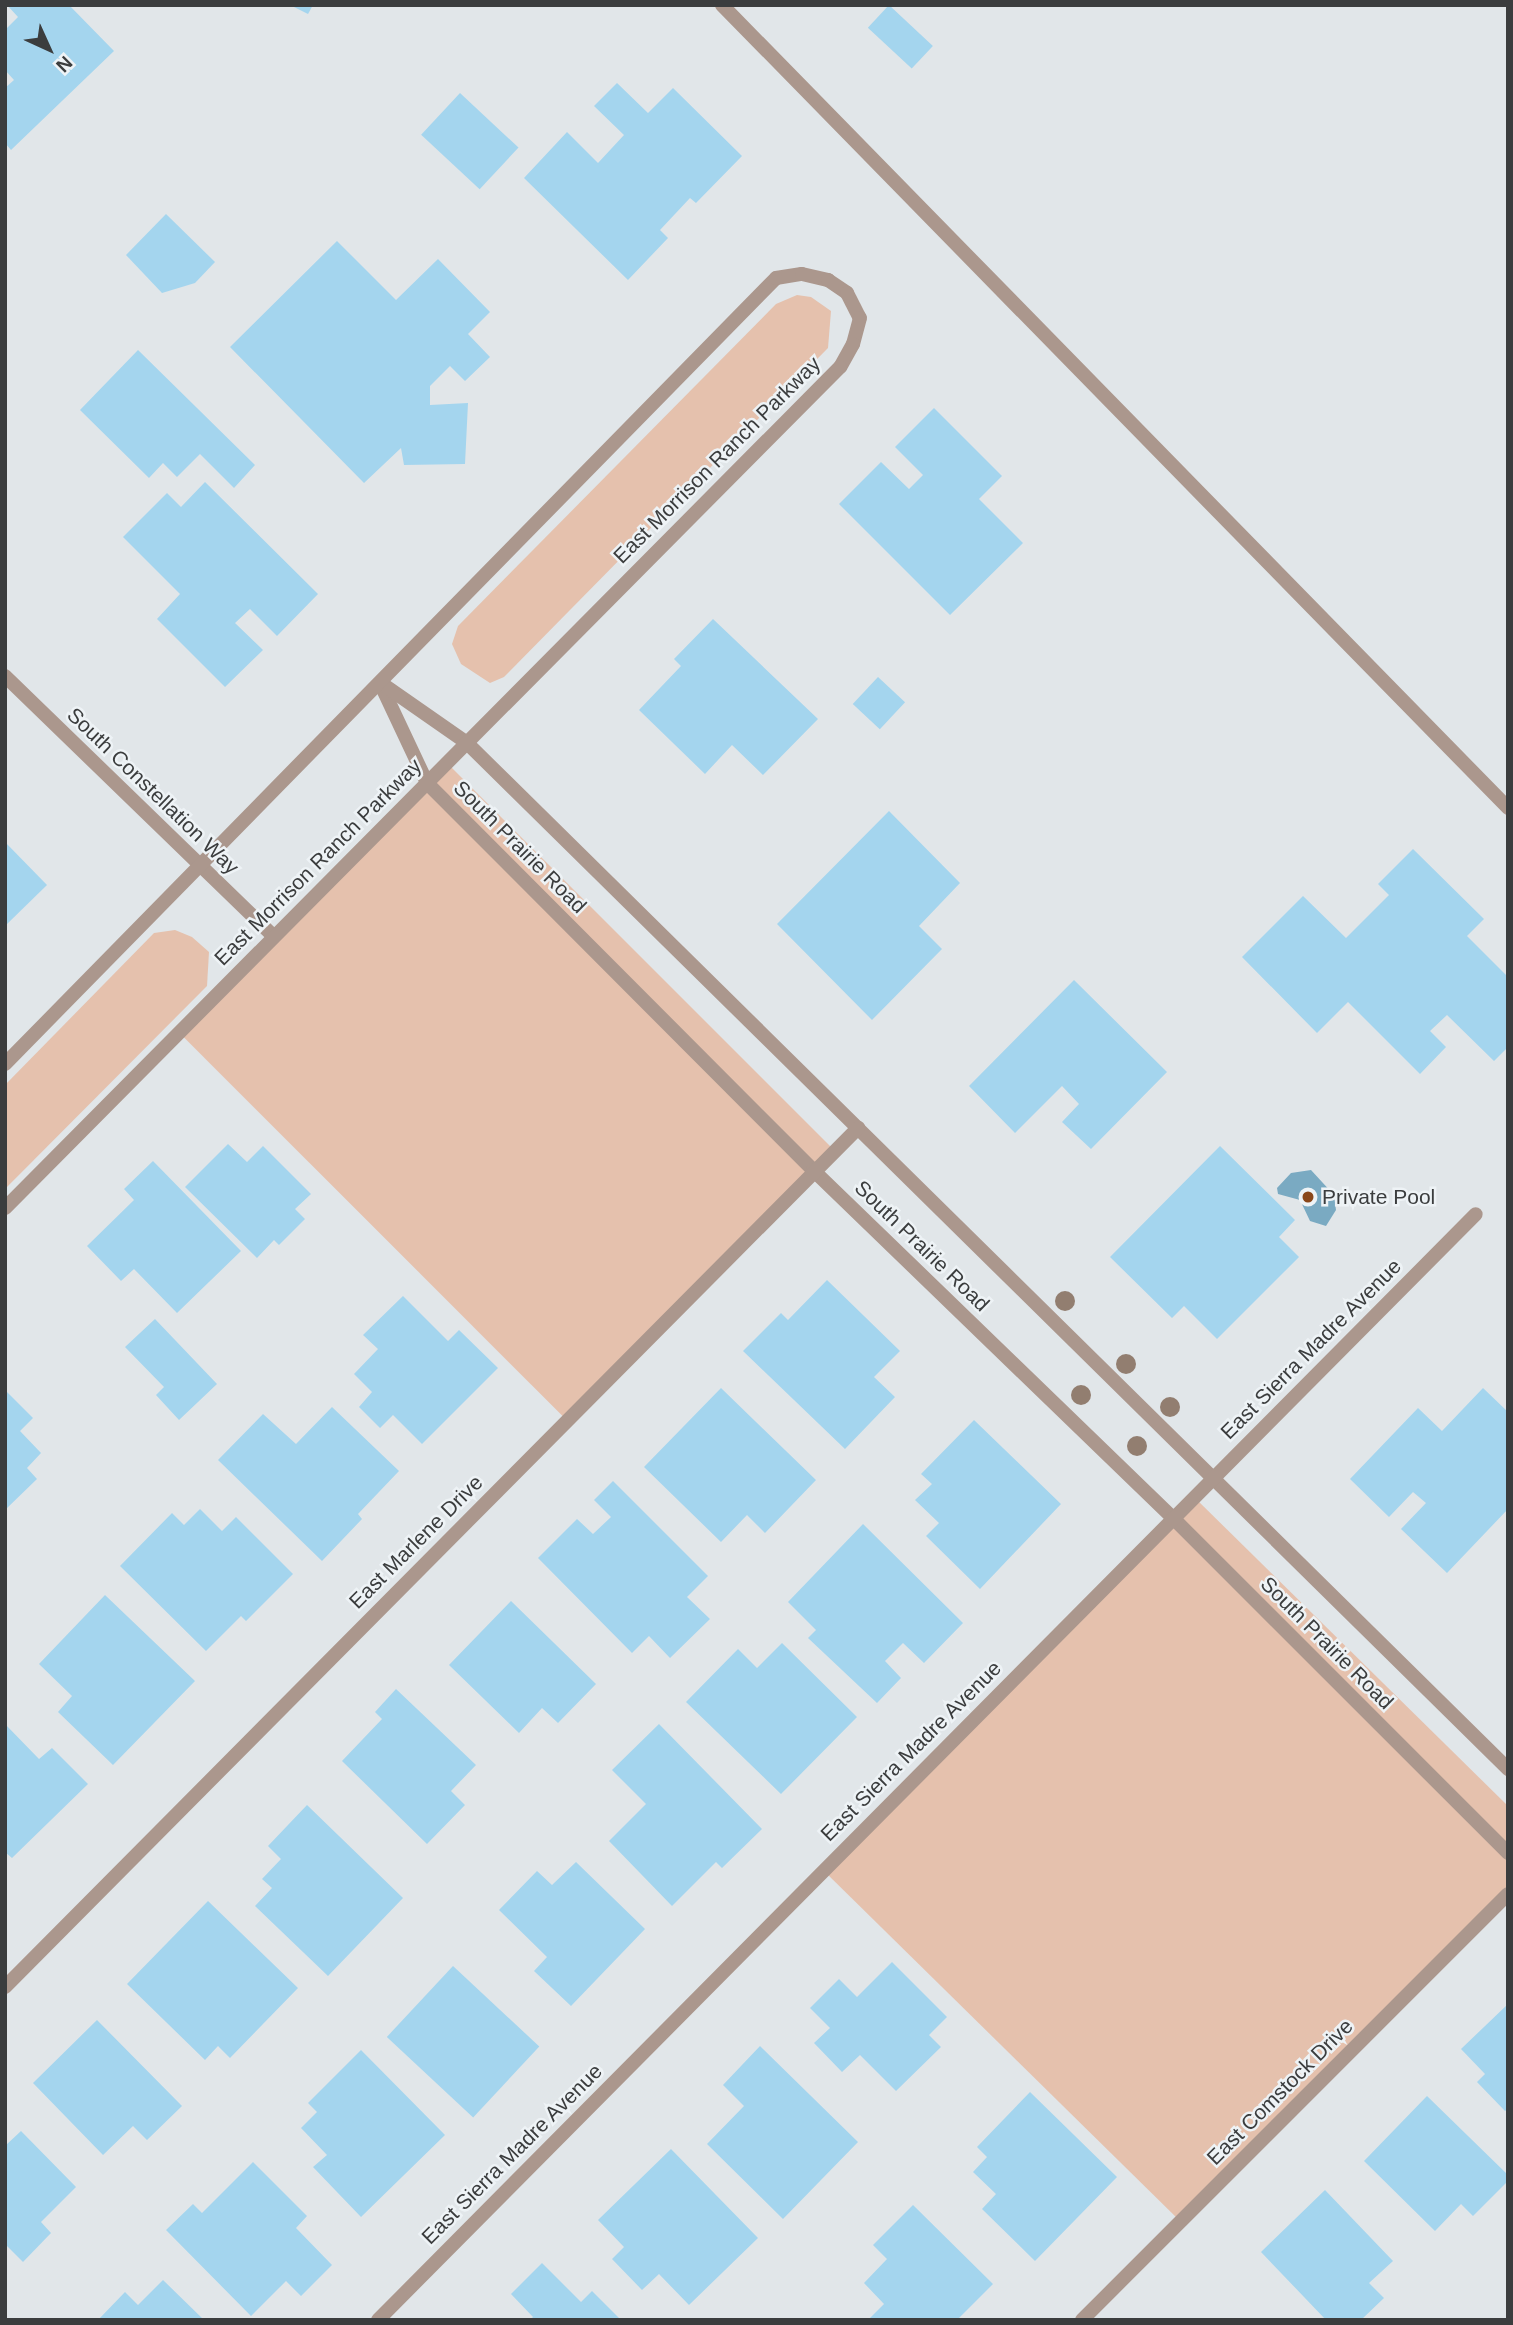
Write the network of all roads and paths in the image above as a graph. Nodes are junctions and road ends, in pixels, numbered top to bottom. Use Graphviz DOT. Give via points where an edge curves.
graph roads {
  1 [pos="722,5"];
  2 [pos="5,676"];
  3 [pos="380,683"];
  4 [pos="467,743"];
  5 [pos="427,783"];
  6 [pos="1508,808"];
  7 [pos="200,866"];
  8 [pos="272,936"];
  9 [pos="5,1064"];
  10 [pos="858,1128"];
  11 [pos="813,1170"];
  12 [pos="5,1208"];
  13 [pos="1476,1214"];
  14 [pos="1213,1478"];
  15 [pos="1173,1518"];
  16 [pos="1508,1769"];
  17 [pos="1508,1853"];
  18 [pos="1508,1895"];
  19 [pos="5,1987"];
  20 [pos="378,2320"];
  21 [pos="1083,2320"];
  1 -- 6 [label="street"];
  2 -- 7 [label="street, South Constellation Way"];
  3 -- 4 [label="street, South Prairie Road"];
  3 -- 4 [label="street, East Morrison Ranch Parkway" via="776,278 802,274 828,280 847,293 860,318 853,344 839,367"];
  3 -- 5 [label="street, South Prairie Road"];
  3 -- 7 [label="street, East Morrison Ranch Parkway"];
  4 -- 5 [label="street, East Morrison Ranch Parkway"];
  4 -- 10 [label="street, South Prairie Road"];
  5 -- 8 [label="street, East Morrison Ranch Parkway"];
  5 -- 11 [label="street, South Prairie Road"];
  7 -- 8 [label="street, South Constellation Way"];
  7 -- 9 [label="street, East Morrison Ranch Parkway"];
  8 -- 12 [label="street, East Morrison Ranch Parkway"];
  10 -- 11 [label="street, East Marlene Drive"];
  10 -- 14 [label="street, South Prairie Road"];
  11 -- 15 [label="street, South Prairie Road"];
  11 -- 19 [label="street, East Marlene Drive"];
  13 -- 14 [label="street, East Sierra Madre Avenue"];
  14 -- 15 [label="street, East Sierra Madre Avenue"];
  14 -- 16 [label="street, South Prairie Road"];
  15 -- 17 [label="street, South Prairie Road"];
  15 -- 20 [label="street, East Sierra Madre Avenue"];
  18 -- 21 [label="street, East Comstock Drive"];
}
